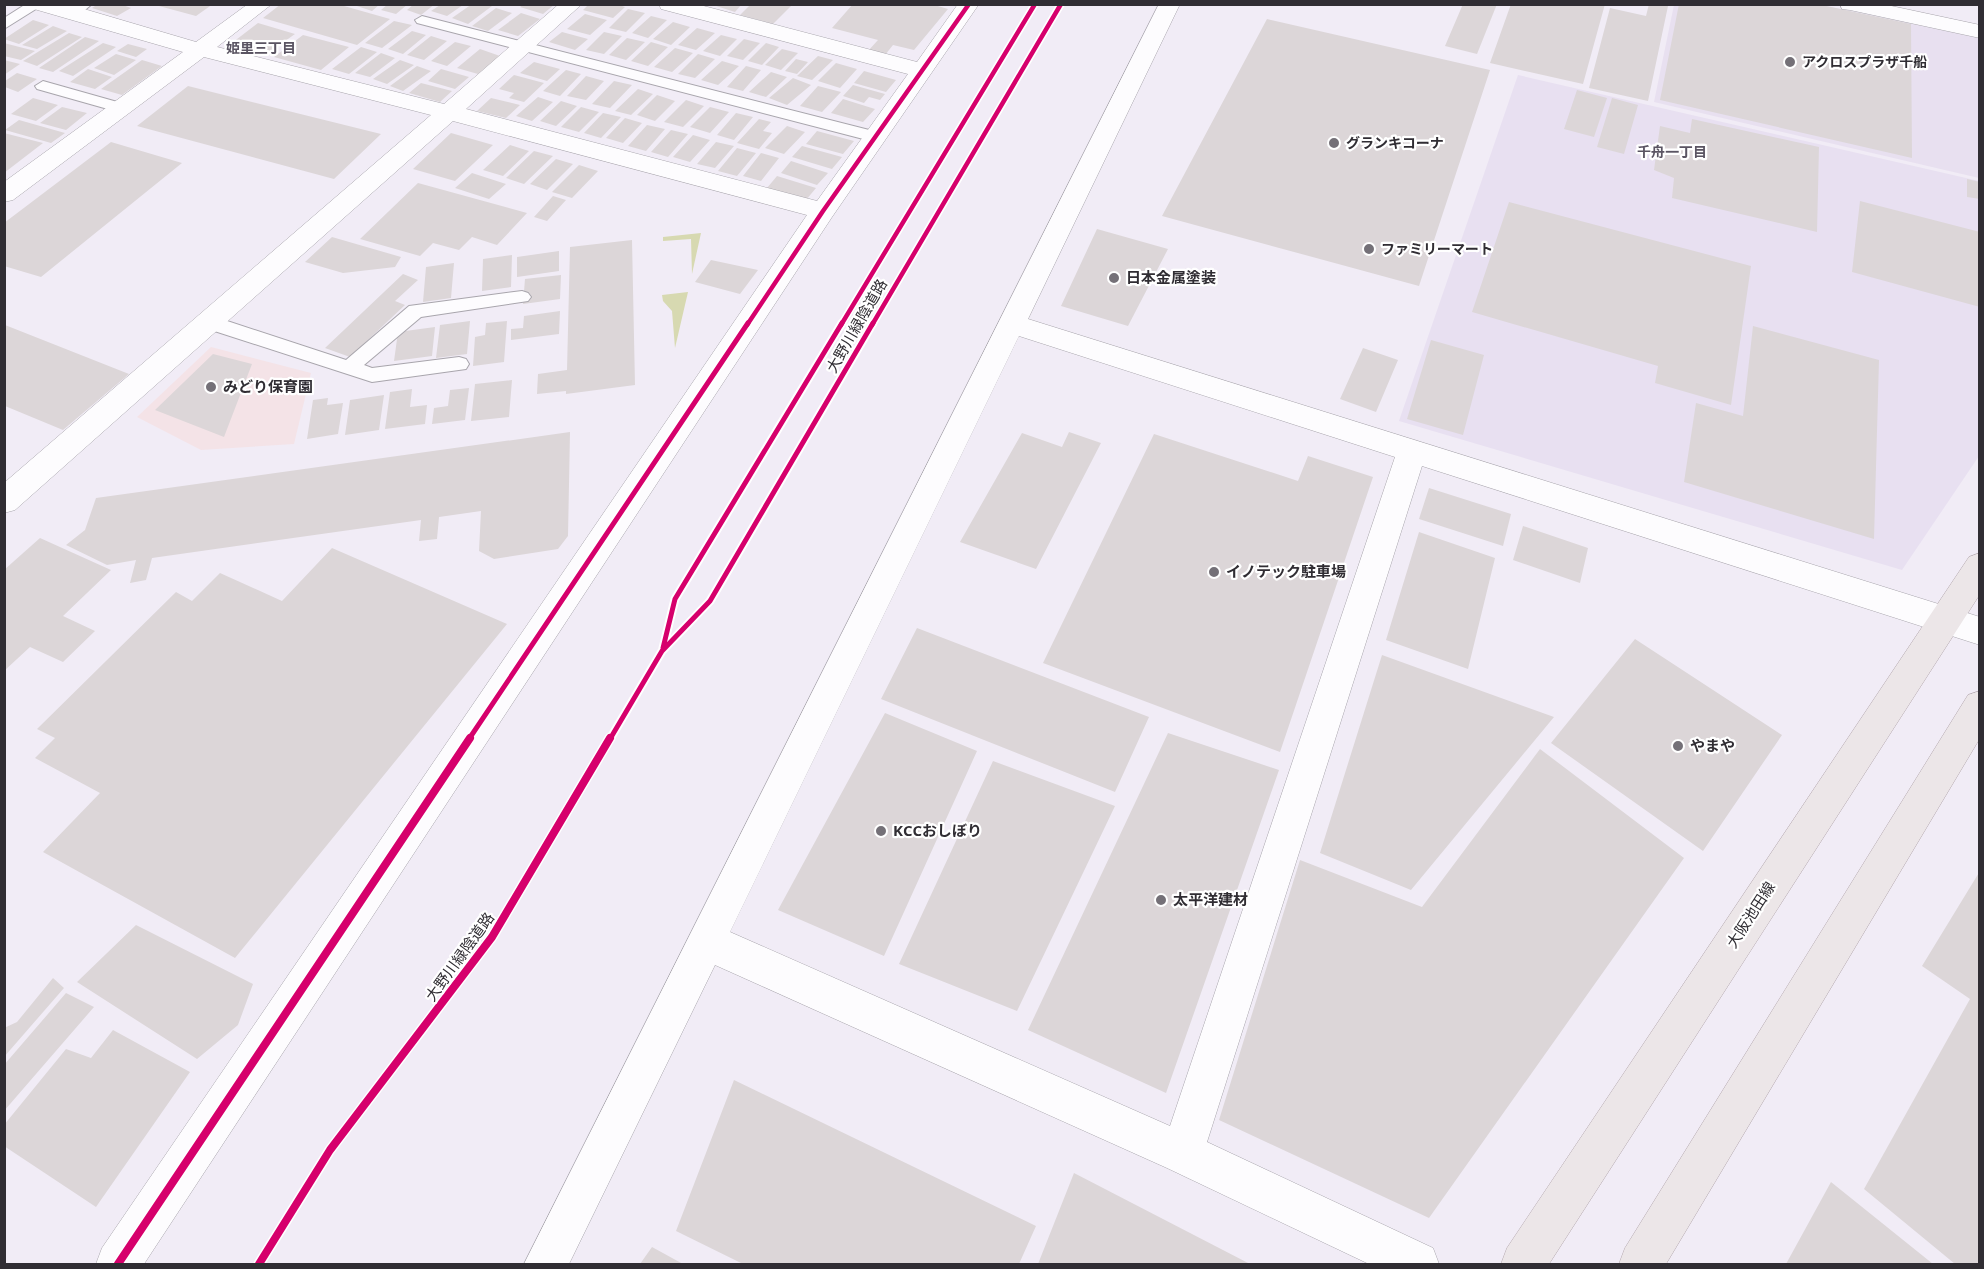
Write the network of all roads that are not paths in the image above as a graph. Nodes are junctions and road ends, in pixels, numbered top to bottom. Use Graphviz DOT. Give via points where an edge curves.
graph roads {
  1 [pos="37,4"];
  2 [pos="42,4"];
  3 [pos="262,4"];
  4 [pos="572,4"];
  5 [pos="669,4"];
  6 [pos="969,4"];
  7 [pos="1170,4"];
  8 [pos="1850,4"];
  9 [pos="79,9"];
  10 [pos="422,20"];
  11 [pos="4,25"];
  12 [pos="1980,32"];
  13 [pos="524,46"];
  14 [pos="201,50"];
  15 [pos="921,70"];
  16 [pos="43,86"];
  17 [pos="122,108"];
  18 [pos="448,112"];
  19 [pos="875,137"];
  20 [pos="6,191"];
  21 [pos="823,211"];
  22 [pos="522,297"];
  23 [pos="209,322"];
  24 [pos="1012,324"];
  25 [pos="459,364"];
  26 [pos="350,368"];
  27 [pos="1412,451"];
  28 [pos="4,501"];
  29 [pos="1980,566"];
  30 [pos="1944,620"];
  31 [pos="1980,631"];
  32 [pos="1980,706"];
  33 [pos="706,941"];
  34 [pos="1182,1153"];
  35 [pos="120,1260"];
  36 [pos="546,1264"];
  37 [pos="1417,1264"];
  38 [pos="1523,1264"];
  39 [pos="1641,1264"];
  1 -- 11 [label="lane"];
  2 -- 9 [label="street"];
  3 -- 14 [label="street"];
  4 -- 13 [label="street"];
  5 -- 15 [label="street"];
  6 -- 15 [label="street"];
  7 -- 24 [label="street"];
  8 -- 12 [label="street"];
  9 -- 14 [label="street"];
  10 -- 13 [label="lane"];
  13 -- 18 [label="street"];
  13 -- 19 [label="lane"];
  14 -- 17 [label="street"];
  14 -- 18 [label="street"];
  15 -- 19 [label="street"];
  16 -- 17 [label="lane"];
  17 -- 20 [label="street"];
  18 -- 21 [label="street"];
  18 -- 23 [label="street"];
  19 -- 21 [label="street"];
  21 -- 35 [label="street"];
  22 -- 26 [label="lane" via="416,311"];
  23 -- 26 [label="lane"];
  23 -- 28 [label="street"];
  24 -- 27 [label="street"];
  24 -- 33 [label="street"];
  25 -- 26 [label="lane" via="372,375"];
  27 -- 30 [label="street"];
  27 -- 34 [label="street"];
  29 -- 30 [label="main road, 大阪池田線"];
  30 -- 31 [label="street"];
  30 -- 38 [label="main road, 大阪池田線"];
  32 -- 39 [label="main road"];
  33 -- 34 [label="street"];
  33 -- 36 [label="street"];
  34 -- 37 [label="street"];
}
